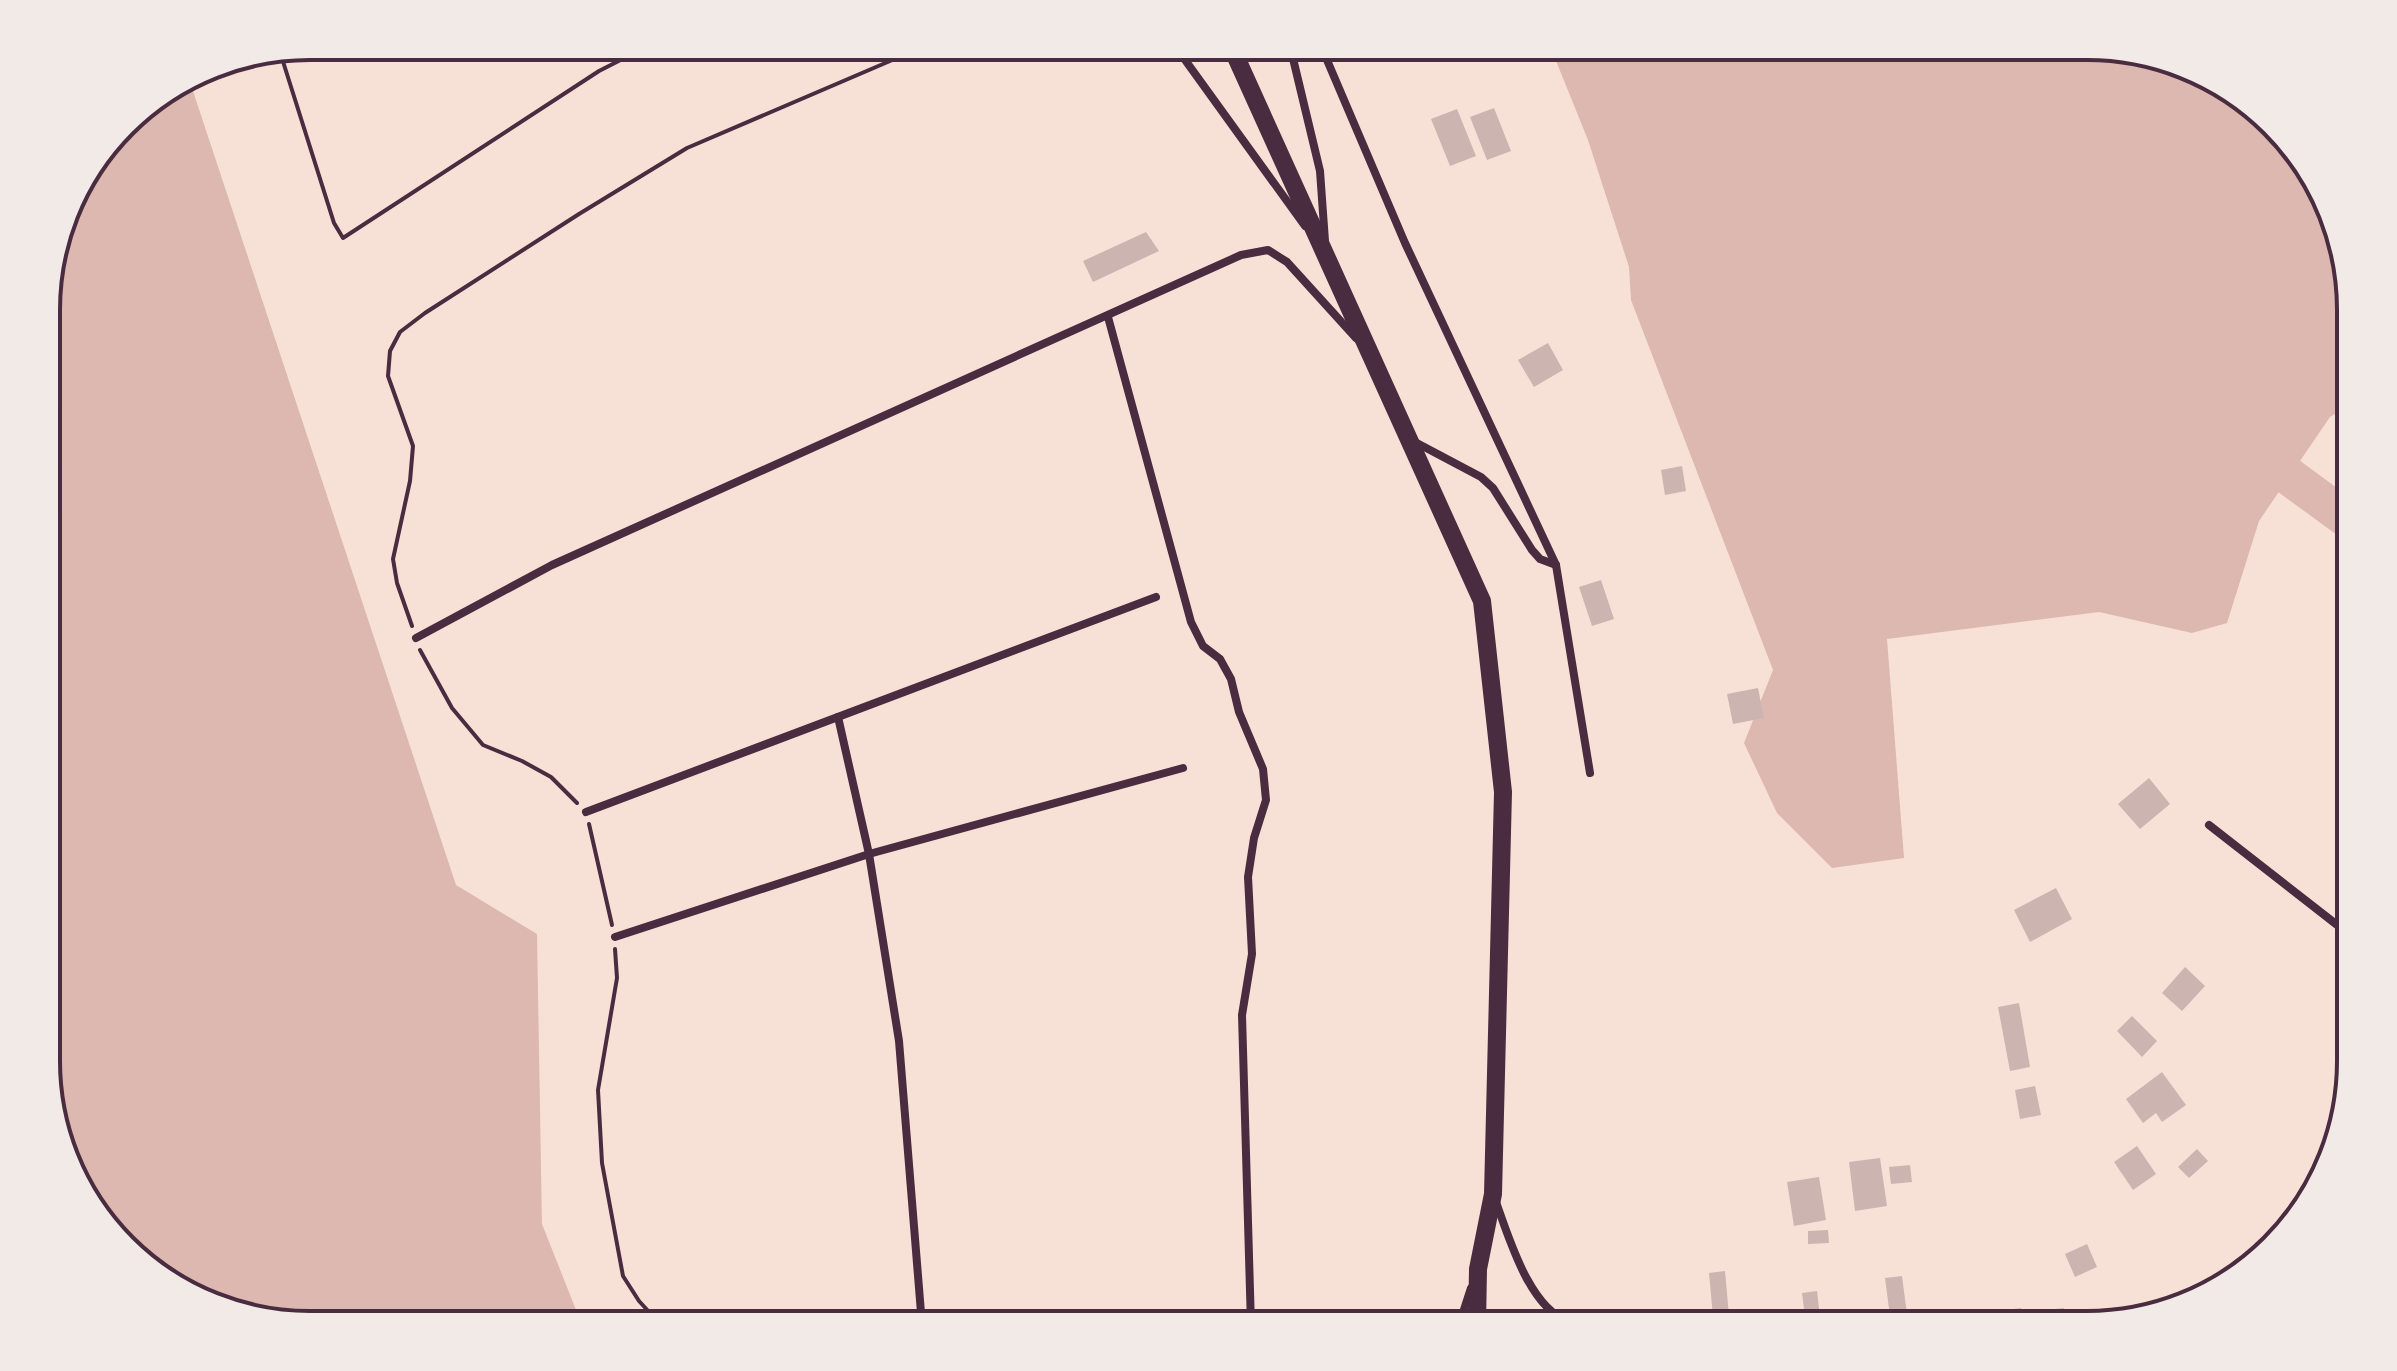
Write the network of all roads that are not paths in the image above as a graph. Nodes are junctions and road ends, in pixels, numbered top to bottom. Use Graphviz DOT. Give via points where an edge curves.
graph roads {
  1 [pos="1238,60"];
  2 [pos="1293,60"];
  3 [pos="1327,60"];
  4 [pos="1185,61"];
  5 [pos="1326,256"];
  6 [pos="1108,317"];
  7 [pos="1368,350"];
  8 [pos="1408,438"];
  9 [pos="1556,565"];
  10 [pos="1156,597"];
  11 [pos="416,638"];
  12 [pos="838,717"];
  13 [pos="1183,768"];
  14 [pos="1590,773"];
  15 [pos="586,812"];
  16 [pos="2209,825"];
  17 [pos="869,854"];
  18 [pos="2336,924"];
  19 [pos="615,937"];
  20 [pos="1493,1194"];
  21 [pos="1478,1269"];
  22 [pos="1251,1310"];
  23 [pos="1464,1310"];
  24 [pos="1477,1310"];
  25 [pos="1549,1310"];
  26 [pos="921,1311"];
  1 -- 5 [label="main road"];
  2 -- 5 [label="street" via="1320,171"];
  3 -- 9 [label="street" via="1405,243"];
  4 -- 5 [label="street"];
  5 -- 7 [label="main road"];
  6 -- 7 [label="street" via="1241,255 1268,250 1287,262"];
  6 -- 11 [label="street" via="552,565"];
  6 -- 22 [label="street" via="1191,622 1231,679 1263,769 1266,800 1248,877 1252,954 1242,1015"];
  7 -- 8 [label="main road"];
  8 -- 9 [label="street" via="1481,477 1532,550"];
  8 -- 20 [label="main road" via="1482,601 1503,792"];
  9 -- 14 [label="street"];
  10 -- 12 [label="street"];
  12 -- 15 [label="street"];
  12 -- 17 [label="street"];
  13 -- 17 [label="street"];
  16 -- 18 [label="street"];
  17 -- 19 [label="street"];
  17 -- 26 [label="street" via="899,1041"];
  20 -- 21 [label="main road"];
  20 -- 25 [label="street" via="1517,1259"];
  21 -- 23 [label="street"];
  21 -- 24 [label="main road"];
}
